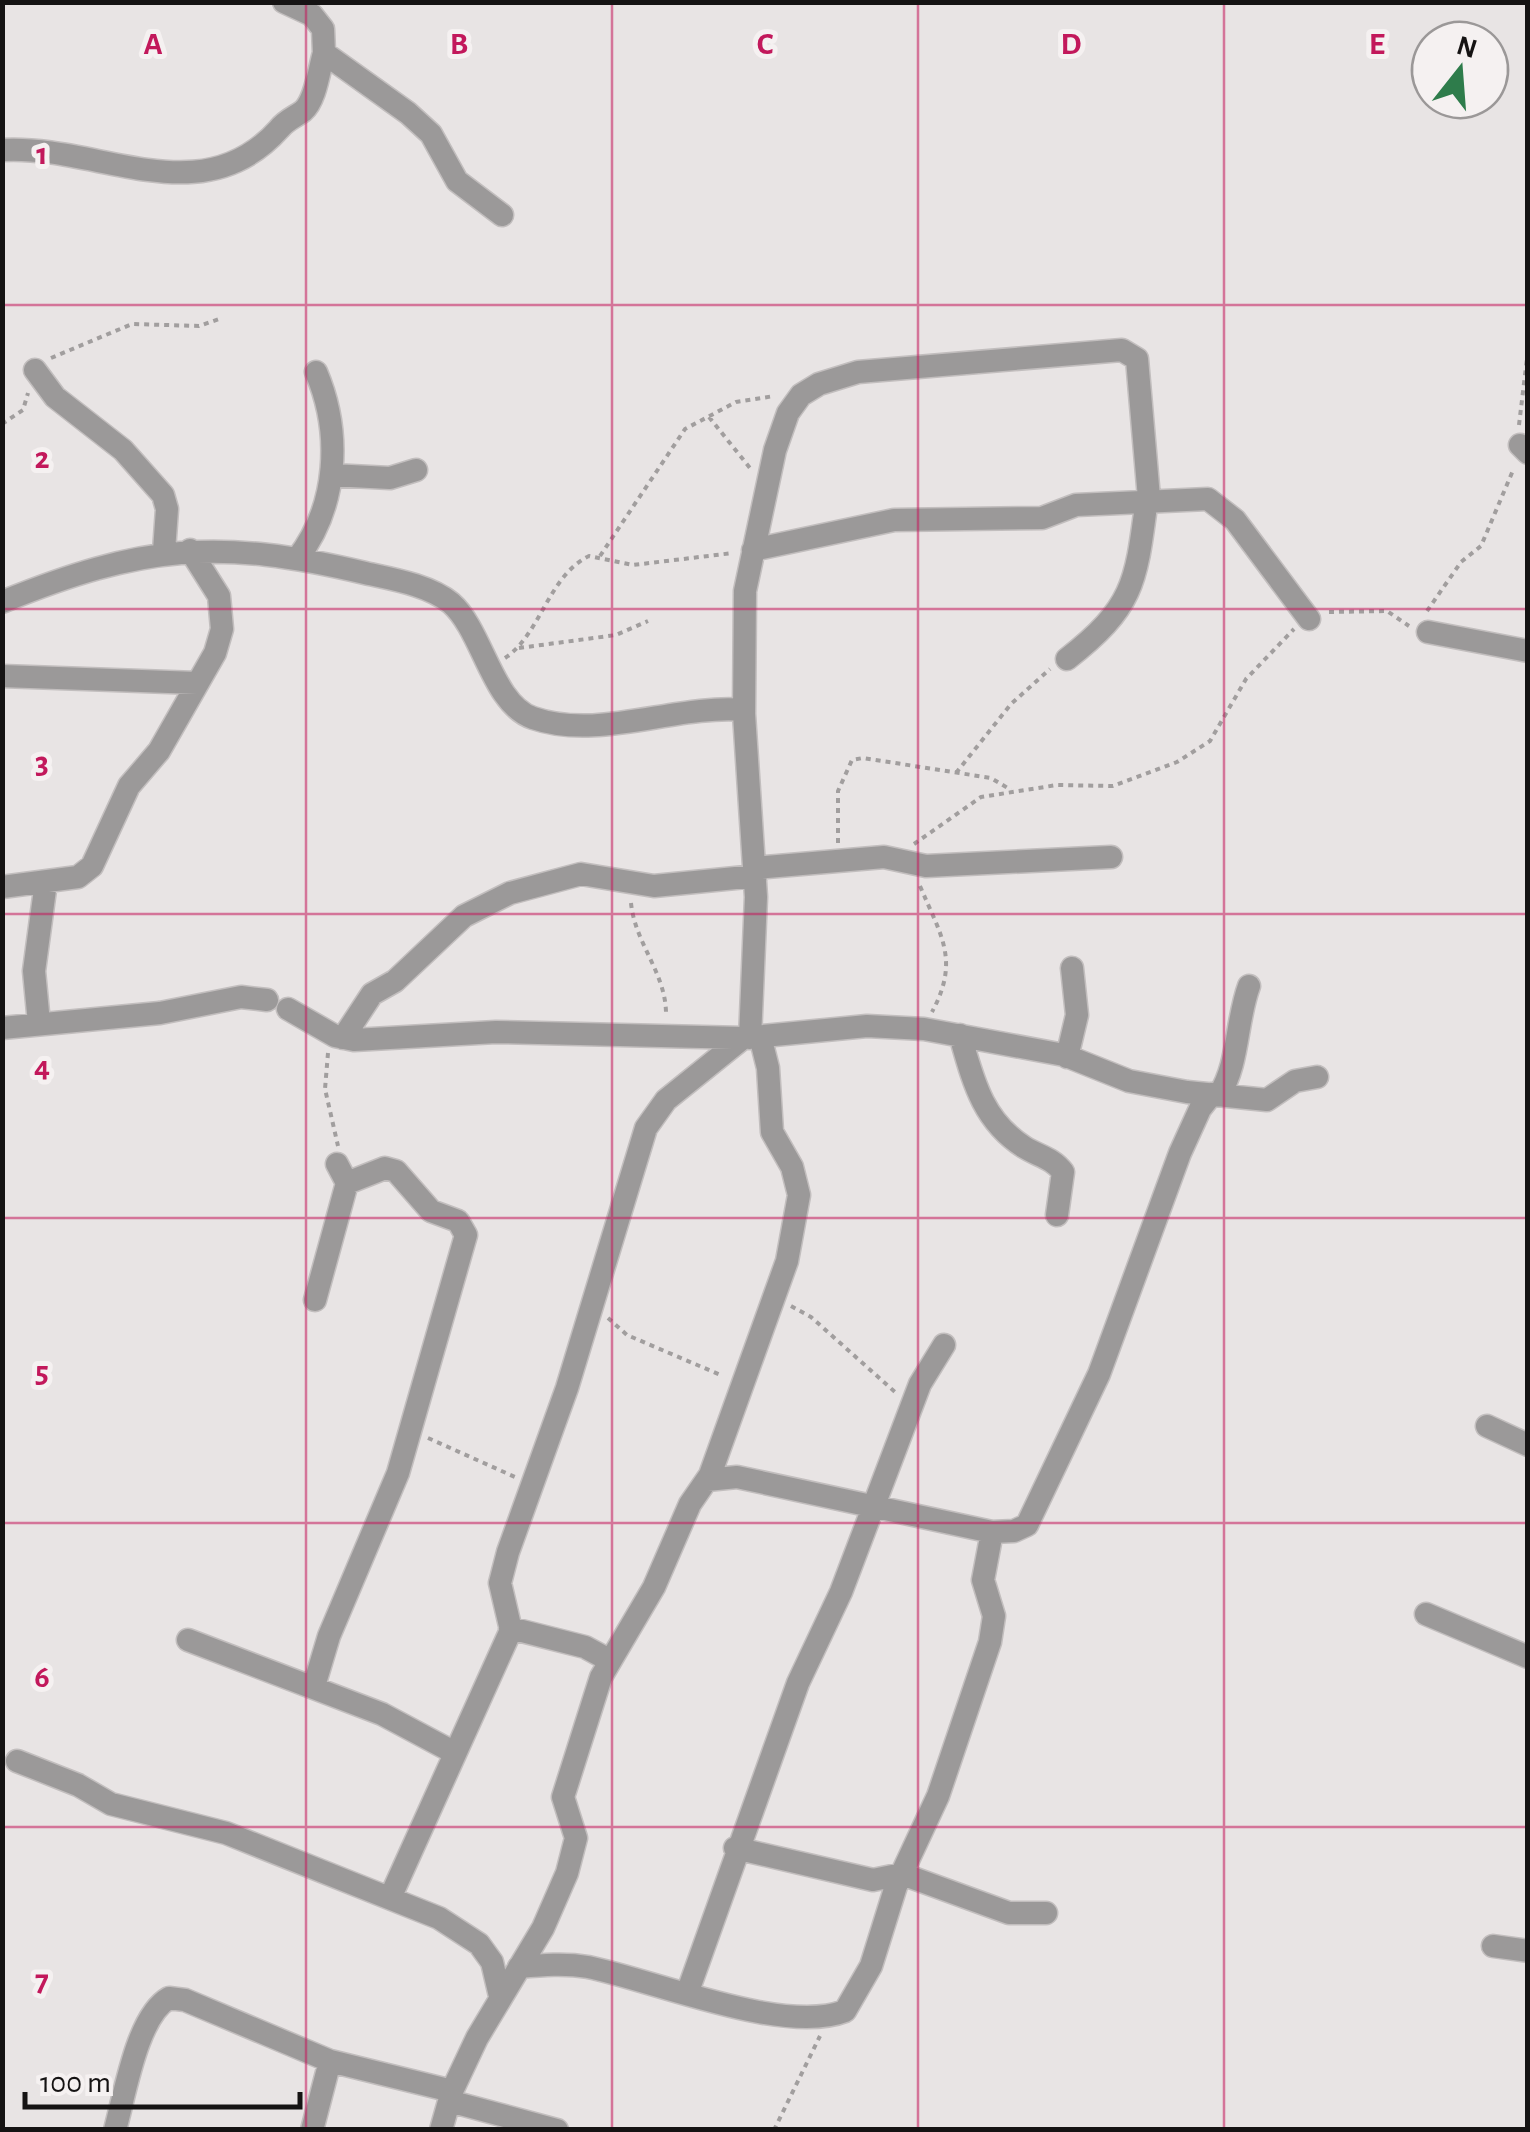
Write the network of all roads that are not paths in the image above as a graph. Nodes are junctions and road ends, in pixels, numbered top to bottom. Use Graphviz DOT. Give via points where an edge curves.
graph roads {
  1 [pos="284,2"];
  2 [pos="324,53"];
  3 [pos="2,150"];
  4 [pos="502,216"];
  5 [pos="36,370"];
  6 [pos="316,372"];
  7 [pos="416,470"];
  8 [pos="330,476"];
  9 [pos="1148,498"];
  10 [pos="190,550"];
  11 [pos="753,550"];
  12 [pos="164,551"];
  13 [pos="297,559"];
  14 [pos="2,602"];
  15 [pos="1309,619"];
  16 [pos="1428,632"];
  17 [pos="1528,651"];
  18 [pos="1067,660"];
  19 [pos="2,676"];
  20 [pos="197,683"];
  21 [pos="744,710"];
  22 [pos="1111,857"];
  23 [pos="755,872"];
  24 [pos="46,882"];
  25 [pos="2,887"];
  26 [pos="1072,968"];
  27 [pos="1249,986"];
  28 [pos="39,1023"];
  29 [pos="2,1028"];
  30 [pos="336,1035"];
  31 [pos="960,1035"];
  32 [pos="751,1037"];
  33 [pos="1068,1057"];
  34 [pos="1317,1077"];
  35 [pos="1216,1095"];
  36 [pos="1057,1215"];
  37 [pos="316,1300"];
  38 [pos="944,1345"];
  39 [pos="1488,1426"];
  40 [pos="1528,1445"];
  41 [pos="708,1480"];
  42 [pos="874,1506"];
  43 [pos="992,1532"];
  44 [pos="1426,1614"];
  45 [pos="510,1628"];
  46 [pos="188,1640"];
  47 [pos="1528,1656"];
  48 [pos="609,1660"];
  49 [pos="314,1686"];
  50 [pos="454,1753"];
  51 [pos="17,1761"];
  52 [pos="735,1848"];
  53 [pos="902,1874"];
  54 [pos="390,1898"];
  55 [pos="1046,1914"];
  56 [pos="1493,1946"];
  57 [pos="1528,1951"];
  58 [pos="519,1967"];
  59 [pos="688,1991"];
  60 [pos="500,1996"];
  61 [pos="330,2061"];
  62 [pos="450,2096"];
  63 [pos="115,2130"];
  64 [pos="312,2130"];
  65 [pos="441,2130"];
  66 [pos="557,2130"];
  1 -- 2 [label="street" via="324,29"];
  2 -- 3 [label="street" via="306,109 268,143 225,168 141,171 52,152"];
  2 -- 4 [label="street" via="408,113 430,134 457,181"];
  5 -- 12 [label="street" via="67,408 123,450 163,495"];
  6 -- 8 [label="street" via="330,409"];
  7 -- 8 [label="street" via="390,478"];
  8 -- 13 [label="street" via="316,528"];
  9 -- 11 [label="street" via="1076,505 1042,518 894,520"];
  9 -- 11 [label="street" via="1137,360 1122,350 858,372 800,395 781,431"];
  9 -- 15 [label="street" via="1208,499 1222,509"];
  9 -- 18 [label="street" via="1125,604"];
  10 -- 12 [label="street"];
  10 -- 13 [label="street"];
  10 -- 20 [label="street" via="223,612 215,653"];
  11 -- 21 [label="street" via="743,613"];
  12 -- 14 [label="street"];
  13 -- 21 [label="street" via="440,596 460,615 516,709 546,722"];
  16 -- 17 [label="street"];
  19 -- 20 [label="street"];
  20 -- 24 [label="street" via="159,752 128,786 92,866 78,877"];
  21 -- 23 [label="street"];
  22 -- 23 [label="street" via="992,866 839,859"];
  23 -- 30 [label="street" via="654,886 595,875 559,878 510,893 464,916 396,981 372,994"];
  23 -- 32 [label="street"];
  24 -- 25 [label="street"];
  24 -- 28 [label="street" via="34,971"];
  26 -- 33 [label="street" via="1077,1015"];
  27 -- 35 [label="street" via="1231,1068"];
  28 -- 29 [label="street"];
  28 -- 30 [label="street" via="128,1017 242,997 278,1004"];
  30 -- 32 [label="street" via="378,1041 496,1032"];
  31 -- 32 [label="street" via="838,1027"];
  31 -- 33 [label="street"];
  31 -- 36 [label="street" via="984,1107 1008,1135 1063,1172"];
  32 -- 41 [label="street" via="768,1068 772,1132 799,1195 787,1262"];
  32 -- 45 [label="street" via="654,1114 500,1583"];
  33 -- 35 [label="street" via="1129,1081"];
  34 -- 35 [label="street" via="1295,1081 1267,1100"];
  35 -- 43 [label="street" via="1192,1126 1099,1374 1034,1516 1014,1531"];
  37 -- 49 [label="street" via="342,1174 396,1171 431,1210 464,1226 398,1473"];
  38 -- 42 [label="street"];
  39 -- 40 [label="street"];
  41 -- 42 [label="street" via="737,1478"];
  41 -- 48 [label="street"];
  42 -- 43 [label="street"];
  42 -- 52 [label="street"];
  43 -- 53 [label="street" via="983,1580 994,1616 990,1642 938,1796"];
  44 -- 47 [label="street"];
  45 -- 48 [label="street"];
  45 -- 50 [label="street"];
  46 -- 49 [label="street"];
  48 -- 58 [label="street" via="563,1798 575,1848 543,1928"];
  49 -- 50 [label="street"];
  50 -- 54 [label="street"];
  51 -- 54 [label="street" via="111,1804 226,1833"];
  52 -- 53 [label="street" via="872,1880"];
  52 -- 59 [label="street"];
  53 -- 55 [label="street" via="1009,1913"];
  53 -- 59 [label="street" via="854,2001 827,2018 778,2015"];
  54 -- 60 [label="street" via="479,1944 492,1962"];
  56 -- 57 [label="street"];
  58 -- 59 [label="street" via="590,1968"];
  58 -- 60 [label="street"];
  60 -- 62 [label="street"];
  61 -- 62 [label="street"];
  61 -- 63 [label="street" via="169,1998 153,2011 142,2036"];
  61 -- 64 [label="street"];
  62 -- 65 [label="street"];
  62 -- 66 [label="street"];
}
